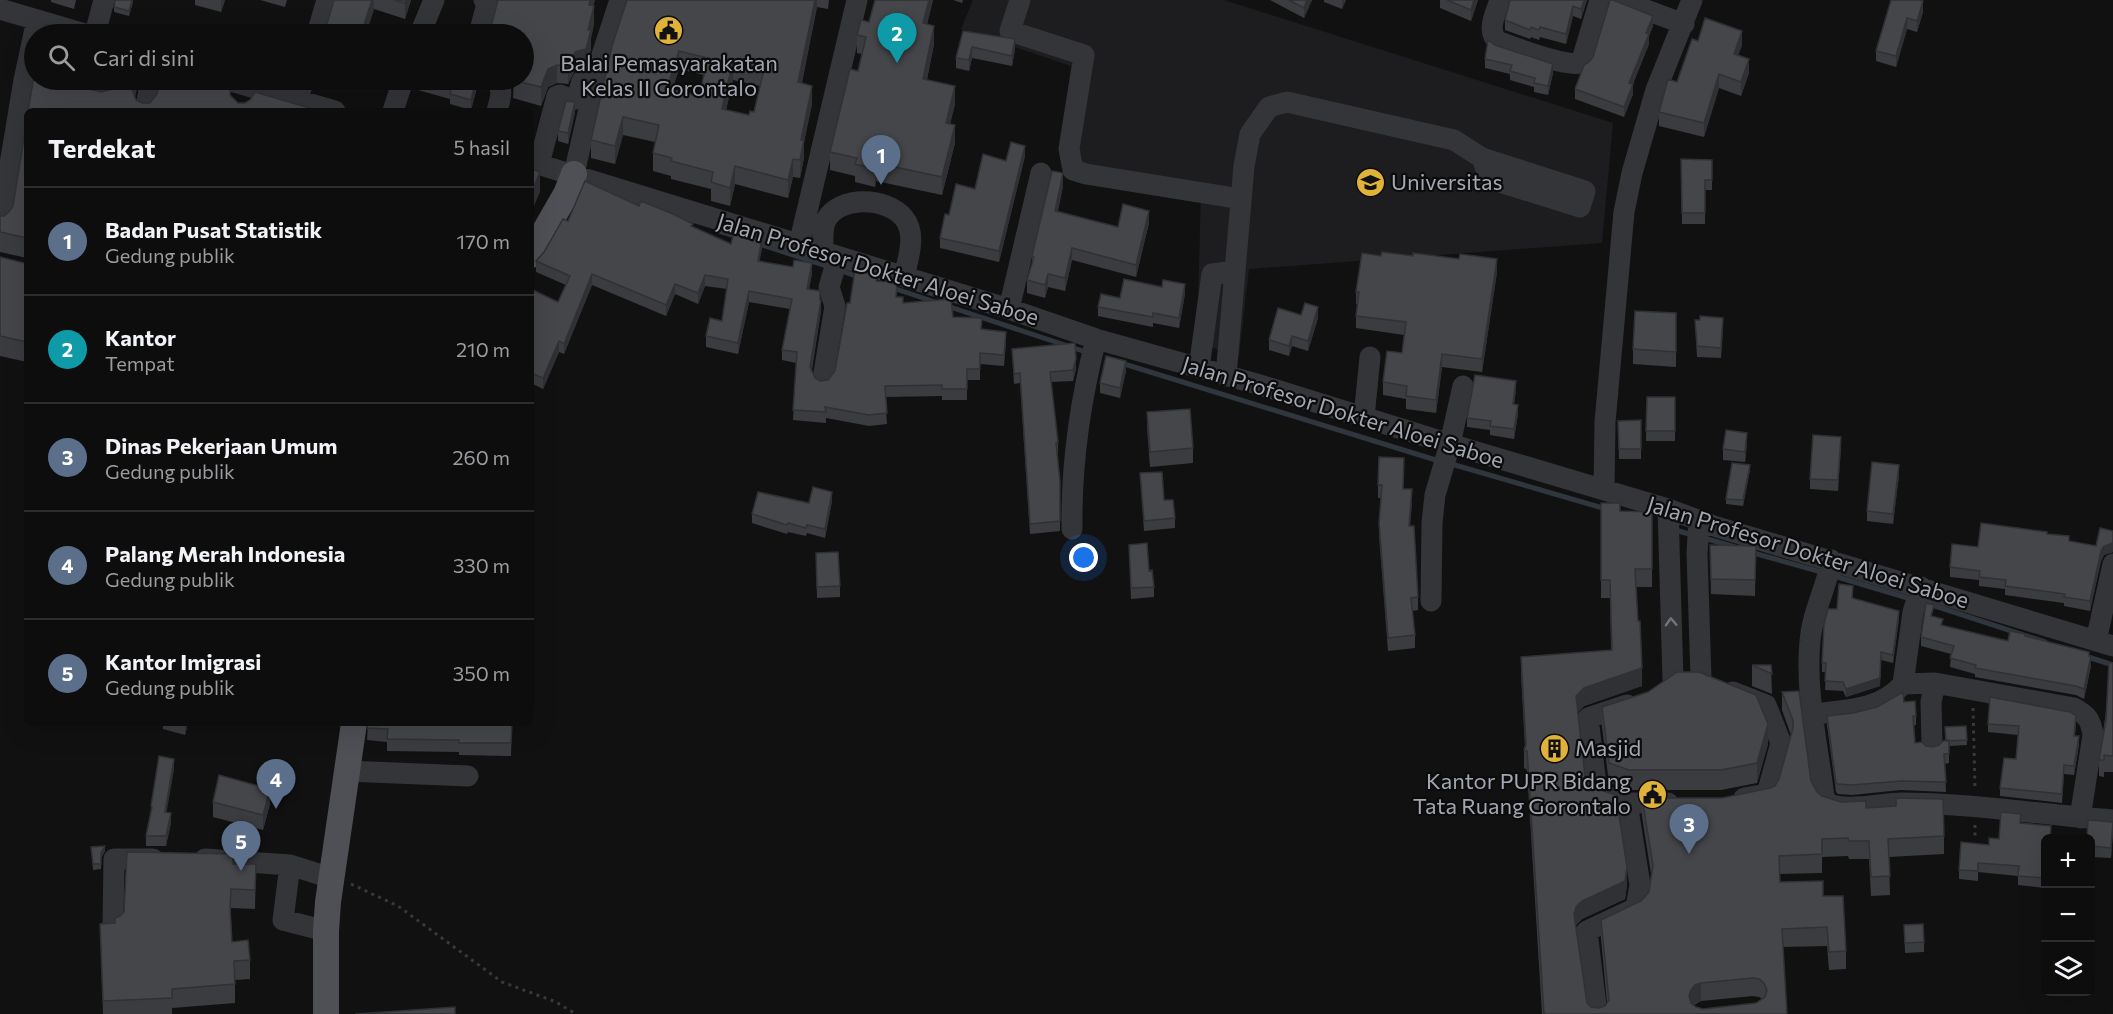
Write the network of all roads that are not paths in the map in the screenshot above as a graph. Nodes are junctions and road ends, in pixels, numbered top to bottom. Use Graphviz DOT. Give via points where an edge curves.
graph roads {
  1 [pos="104,0"];
  2 [pos="327,0"];
  3 [pos="434,0"];
  4 [pos="484,0"];
  5 [pos="620,0"];
  6 [pos="857,0"];
  7 [pos="1020,0"];
  8 [pos="1500,0"];
  9 [pos="1600,0"];
  10 [pos="1619,0"];
  11 [pos="1692,0"];
  12 [pos="0,9"];
  13 [pos="30,24"];
  14 [pos="97,24"];
  15 [pos="320,24"];
  16 [pos="424,24"];
  17 [pos="482,24"];
  18 [pos="1684,24"];
  19 [pos="24,80"];
  20 [pos="595,82"];
  21 [pos="73,90"];
  22 [pos="149,90"];
  23 [pos="241,90"];
  24 [pos="300,90"];
  25 [pos="400,90"];
  26 [pos="502,90"];
  27 [pos="107,97"];
  28 [pos="297,100"];
  29 [pos="146,108"];
  30 [pos="325,108"];
  31 [pos="394,108"];
  32 [pos="498,108"];
  33 [pos="540,125"];
  34 [pos="1482,158"];
  35 [pos="535,163"];
  36 [pos="1041,173"];
  37 [pos="573,174"];
  38 [pos="1241,199"];
  39 [pos="0,225"];
  40 [pos="799,244"];
  41 [pos="534,250"];
  42 [pos="832,262"];
  43 [pos="1235,271"];
  44 [pos="904,277"];
  45 [pos="1009,309"];
  46 [pos="1094,348"];
  47 [pos="1370,357"];
  48 [pos="1199,368"];
  49 [pos="1226,375"];
  50 [pos="823,379"];
  51 [pos="1463,386"];
  52 [pos="1364,417"];
  53 [pos="1449,449"];
  54 [pos="1604,489"];
  55 [pos="1668,515"];
  56 [pos="1698,525"];
  57 [pos="1072,529"];
  58 [pos="2113,564"];
  59 [pos="1829,570"];
  60 [pos="1921,587"];
  61 [pos="1431,601"];
  62 [pos="2104,643"];
  63 [pos="1701,679"];
  64 [pos="1673,680"];
  65 [pos="1935,683"];
  66 [pos="1903,684"];
  67 [pos="1814,714"];
  68 [pos="354,726"];
  69 [pos="1932,744"];
  70 [pos="347,771"];
  71 [pos="468,776"];
  72 [pos="1627,803"];
  73 [pos="1686,803"];
  74 [pos="1722,803"];
  75 [pos="2080,818"];
  76 [pos="2113,820"];
  77 [pos="290,865"];
  78 [pos="332,878"];
  79 [pos="113,925"];
  80 [pos="326,931"];
  81 [pos="326,1014"];
  82 [pos="1597,1014"];
  1 -- 14 [label="street"];
  2 -- 15 [label="street"];
  3 -- 16 [label="street"];
  4 -- 17 [label="street" via="487,4"];
  5 -- 20 [label="street"];
  6 -- 40 [label="street"];
  7 -- 38 [label="street" via="1010,31 1084,55 1069,149 1073,170"];
  8 -- 9 [label="street" via="1492,22 1495,39 1576,64 1581,63 1586,51"];
  10 -- 18 [label="street"];
  11 -- 18 [label="street"];
  12 -- 13 [label="street"];
  18 -- 54 [label="street" via="1656,90 1624,212 1605,422"];
  19 -- 39 [label="street"];
  20 -- 33 [label="street" via="584,79 577,98 572,100 557,96"];
  20 -- 37 [label="street"];
  21 -- 27 [label="street"];
  22 -- 29 [label="street"];
  23 -- 28 [label="street"];
  24 -- 28 [label="street"];
  25 -- 31 [label="street"];
  26 -- 32 [label="street"];
  28 -- 30 [label="street"];
  33 -- 35 [label="street"];
  34 -- 38 [label="street" via="1454,140 1287,102 1269,107 1250,134"];
  35 -- 37 [label="street, Jalan Profesor Dokter Aloei Saboe"];
  36 -- 45 [label="street"];
  37 -- 40 [label="street, Jalan Profesor Dokter Aloei Saboe"];
  37 -- 41 [label="main road"];
  38 -- 43 [label="street"];
  40 -- 42 [label="street, Jalan Profesor Dokter Aloei Saboe"];
  42 -- 44 [label="street, Jalan Profesor Dokter Aloei Saboe"];
  42 -- 44 [label="street" via="825,221 846,204 871,201 904,218 911,244"];
  42 -- 50 [label="street" via="830,288 835,306"];
  43 -- 48 [label="street" via="1212,274"];
  43 -- 49 [label="street"];
  44 -- 45 [label="street, Jalan Profesor Dokter Aloei Saboe"];
  45 -- 46 [label="street, Jalan Profesor Dokter Aloei Saboe"];
  46 -- 48 [label="street, Jalan Profesor Dokter Aloei Saboe"];
  46 -- 57 [label="street" via="1077,426"];
  47 -- 52 [label="street"];
  48 -- 49 [label="street, Jalan Profesor Dokter Aloei Saboe"];
  49 -- 52 [label="street, Jalan Profesor Dokter Aloei Saboe"];
  51 -- 53 [label="street"];
  52 -- 53 [label="street, Jalan Profesor Dokter Aloei Saboe"];
  53 -- 54 [label="street, Jalan Profesor Dokter Aloei Saboe"];
  53 -- 61 [label="street" via="1435,495"];
  54 -- 55 [label="street, Jalan Profesor Dokter Aloei Saboe"];
  55 -- 56 [label="street, Jalan Profesor Dokter Aloei Saboe"];
  64 -- 55 [label="street, one-way"];
  56 -- 59 [label="street, Jalan Profesor Dokter Aloei Saboe"];
  56 -- 63 [label="street"];
  58 -- 62 [label="street"];
  59 -- 60 [label="street, Jalan Profesor Dokter Aloei Saboe"];
  59 -- 67 [label="street" via="1814,614 1810,641"];
  60 -- 62 [label="street, Jalan Profesor Dokter Aloei Saboe"];
  60 -- 66 [label="street" via="1913,612"];
  63 -- 64 [label="street"];
  63 -- 74 [label="street" via="1766,705 1781,743 1767,794"];
  64 -- 72 [label="street" via="1649,697 1588,718 1597,793"];
  65 -- 66 [label="street"];
  65 -- 69 [label="street" via="1931,702"];
  65 -- 75 [label="street" via="2074,708 2087,715 2093,735"];
  66 -- 67 [label="street" via="1874,705"];
  67 -- 75 [label="street" via="1824,797 1833,807 1899,803 1975,806"];
  68 -- 70 [label="main road"];
  70 -- 71 [label="street"];
  70 -- 78 [label="main road"];
  72 -- 73 [label="street"];
  72 -- 82 [label="street" via="1640,885 1636,908 1587,931"];
  75 -- 76 [label="street"];
  77 -- 78 [label="street"];
  77 -- 79 [label="street" via="114,859"];
  77 -- 80 [label="street" via="284,920"];
  78 -- 80 [label="main road"];
  80 -- 81 [label="main road"];
}
